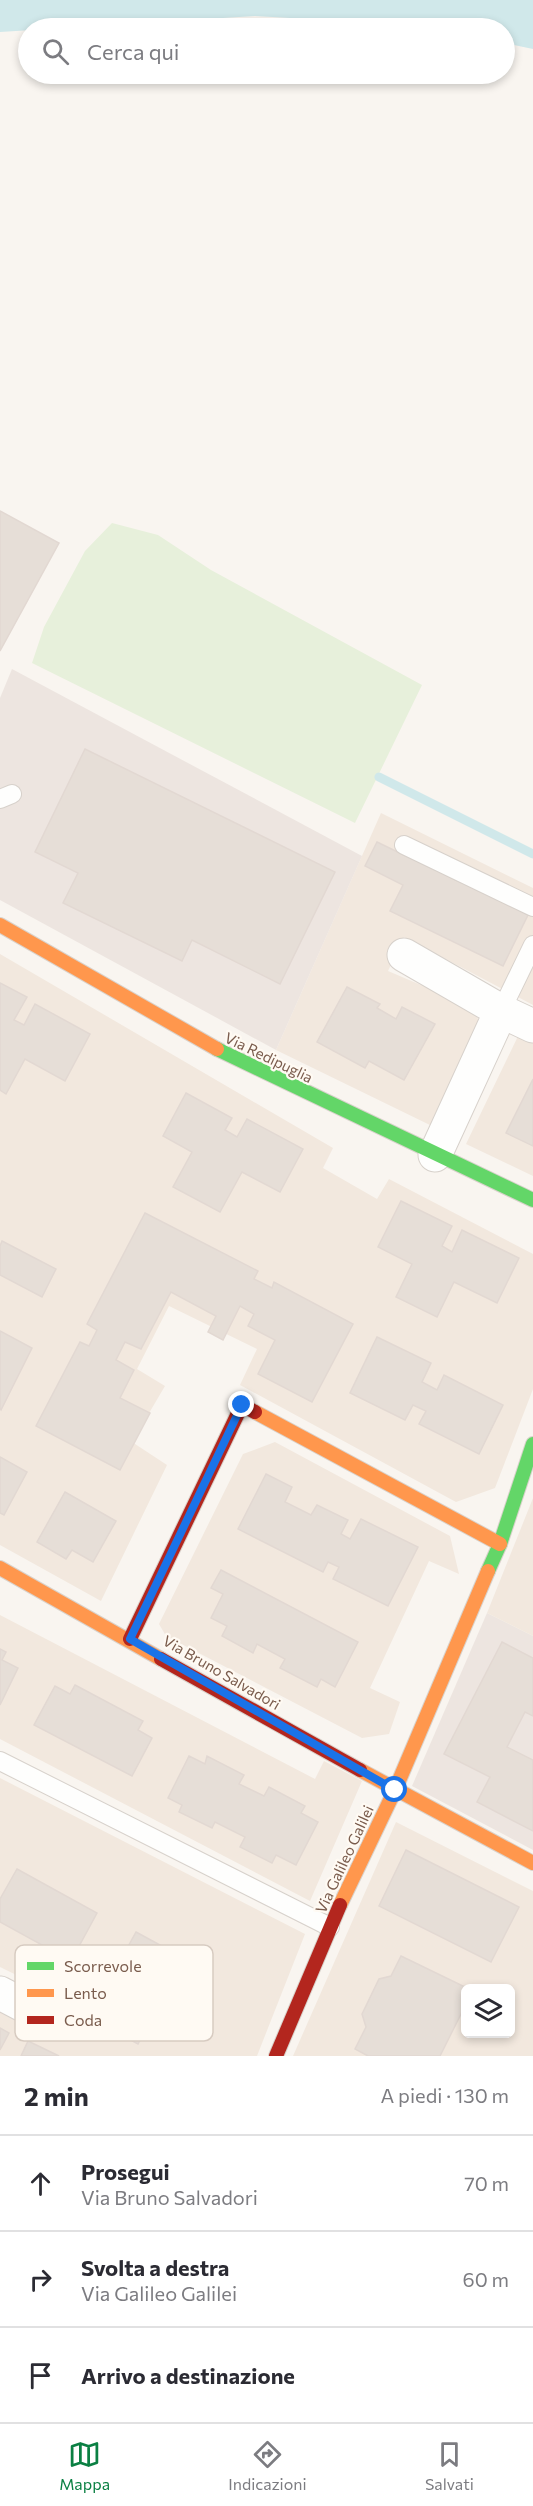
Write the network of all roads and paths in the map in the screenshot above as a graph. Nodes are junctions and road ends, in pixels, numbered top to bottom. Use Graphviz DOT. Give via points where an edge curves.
graph roads {
  1 [pos="404,845"];
  2 [pos="533,907"];
  3 [pos="0,925"];
  4 [pos="533,945"];
  5 [pos="404,955"];
  6 [pos="501,1011"];
  7 [pos="533,1026"];
  8 [pos="435,1155"];
  9 [pos="533,1200"];
  10 [pos="533,1444"];
  11 [pos="500,1544"];
  12 [pos="0,1568"];
  13 [pos="130,1639"];
  14 [pos="0,1761"];
  15 [pos="395,1790"];
  16 [pos="533,1863"];
  17 [pos="330,1927"];
  18 [pos="0,1993"];
  19 [pos="15,2001"];
  20 [pos="276,2056"];
  1 -- 2 [label="lane"];
  3 -- 8 [label="street, Via Redipuglia" via="234,1059"];
  4 -- 6 [label="lane"];
  5 -- 6 [label="street"];
  6 -- 7 [label="street"];
  6 -- 8 [label="street"];
  8 -- 9 [label="street, Via Redipuglia"];
  10 -- 11 [label="street, Via Galileo Galilei"];
  11 -- 13 [label="street" via="242,1405"];
  11 -- 15 [label="street, Via Galileo Galilei"];
  12 -- 13 [label="street, Via Bruno Salvadori"];
  13 -- 15 [label="street, Via Bruno Salvadori"];
  14 -- 17 [label="lane"];
  15 -- 16 [label="street, Via Bruno Salvadori"];
  15 -- 17 [label="street, Via Galileo Galilei"];
  17 -- 20 [label="street, Via Galileo Galilei"];
  18 -- 19 [label="street"];
}
